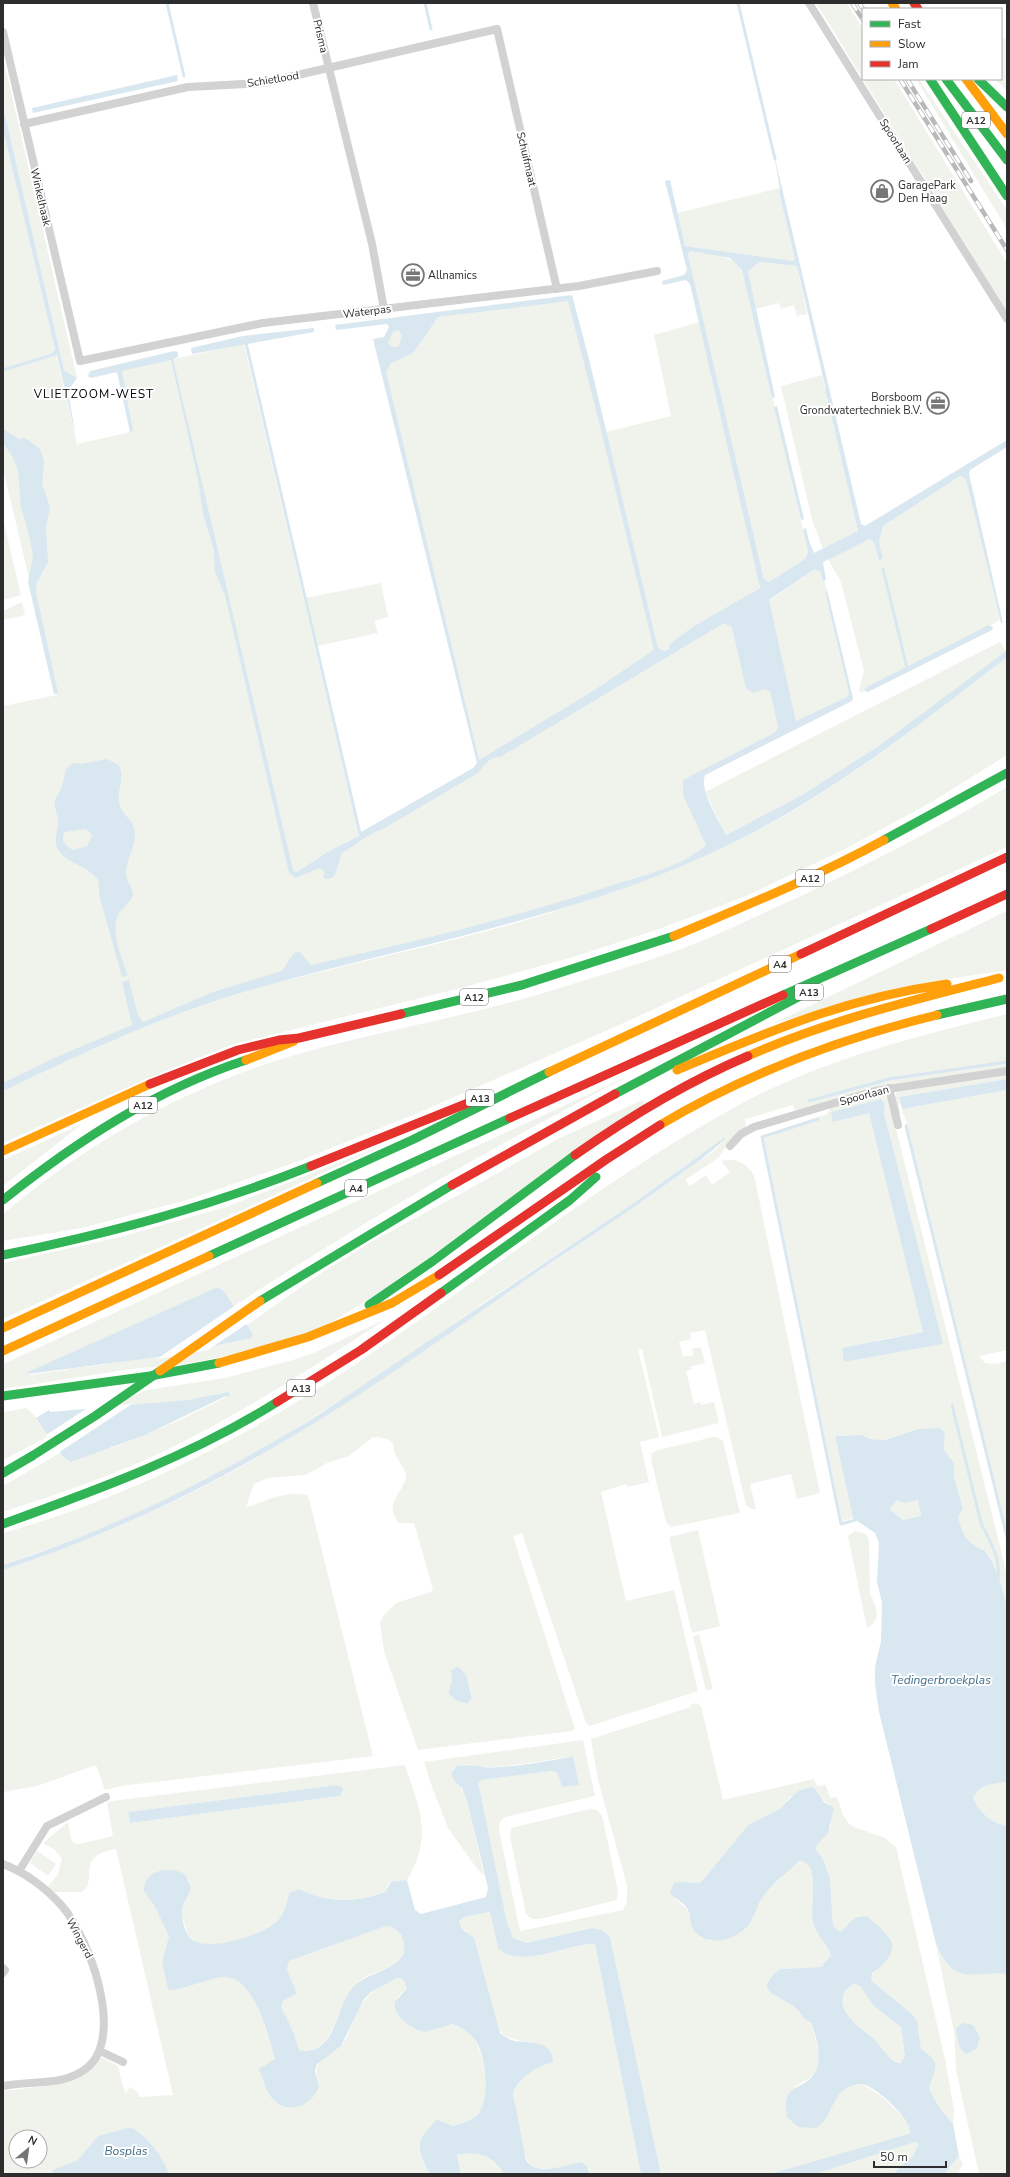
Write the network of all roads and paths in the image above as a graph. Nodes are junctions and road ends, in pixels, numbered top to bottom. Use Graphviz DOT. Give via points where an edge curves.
graph roads {
  1 [pos="313,3"];
  2 [pos="809,3"];
  3 [pos="497,29"];
  4 [pos="3,32"];
  5 [pos="329,68"];
  6 [pos="931,80"];
  7 [pos="947,80"];
  8 [pos="967,80"];
  9 [pos="979,80"];
  10 [pos="1007,107"];
  11 [pos="24,124"];
  12 [pos="1007,134"];
  13 [pos="1007,160"];
  14 [pos="1007,196"];
  15 [pos="656,271"];
  16 [pos="557,289"];
  17 [pos="384,309"];
  18 [pos="1007,320"];
  19 [pos="80,361"];
  20 [pos="1007,765"];
  21 [pos="1007,774"];
  22 [pos="965,794"];
  23 [pos="1007,857"];
  24 [pos="1007,894"];
  25 [pos="902,943"];
  26 [pos="1003,977"];
  27 [pos="1007,999"];
  28 [pos="299,1038"];
  29 [pos="553,1070"];
  30 [pos="1007,1071"];
  31 [pos="889,1088"];
  32 [pos="606,1100"];
  33 [pos="898,1125"];
  34 [pos="645,1135"];
  35 [pos="730,1146"];
  36 [pos="3,1151"];
  37 [pos="3,1200"];
  38 [pos="7,1254"];
  39 [pos="338,1324"];
  40 [pos="3,1328"];
  41 [pos="3,1351"];
  42 [pos="3,1396"];
  43 [pos="3,1472"];
  44 [pos="3,1524"];
  45 [pos="106,1797"];
  46 [pos="3,1864"];
  47 [pos="19,1870"];
  48 [pos="3,1968"];
  49 [pos="3,1973"];
  50 [pos="100,2051"];
  51 [pos="123,2062"];
  52 [pos="3,2086"];
  1 -- 5 [label="street, Prisma"];
  2 -- 18 [label="street, Spoorlaan"];
  3 -- 5 [label="street, Schietlood"];
  3 -- 16 [label="street, Schuifmaat"];
  4 -- 11 [label="street, Winkelhaak"];
  5 -- 11 [label="street, Schietlood" via="263,83 188,86"];
  5 -- 17 [label="street" via="372,244"];
  6 -- 14 [label="highway, A12"];
  7 -- 13 [label="highway, A12"];
  8 -- 12 [label="highway, A12"];
  9 -- 10 [label="highway"];
  11 -- 19 [label="street, Winkelhaak"];
  15 -- 16 [label="street, Waterpas"];
  16 -- 17 [label="street, Waterpas"];
  17 -- 19 [label="street, Waterpas" via="263,323"];
  20 -- 22 [label="highway, A12"];
  21 -- 22 [label="highway, A12"];
  22 -- 28 [label="highway, A12" via="814,876 742,909 664,940 522,985"];
  23 -- 29 [label="highway, A4"];
  24 -- 25 [label="highway, A4"];
  25 -- 32 [label="highway, A13"];
  25 -- 41 [label="highway, A4" via="710,1026"];
  26 -- 32 [label="highway" via="924,986 824,1011 763,1032"];
  26 -- 39 [label="highway" via="860,1014 818,1028 748,1056 682,1087 580,1151 429,1266"];
  27 -- 34 [label="highway" via="911,1020 830,1044 728,1088"];
  28 -- 36 [label="highway, A12" via="271,1040 210,1060 106,1103"];
  28 -- 37 [label="highway, A12" via="276,1050 210,1074 126,1113 72,1147"];
  29 -- 38 [label="highway, A13" via="250,1189 179,1213"];
  29 -- 40 [label="highway, A4" via="412,1140"];
  30 -- 31 [label="street, Spoorlaan"];
  31 -- 33 [label="street"];
  31 -- 35 [label="street, Spoorlaan" via="754,1127 741,1134"];
  32 -- 43 [label="highway, A13, bridge" via="426,1200 260,1301 95,1416"];
  34 -- 39 [label="highway" via="429,1281 392,1303"];
  34 -- 44 [label="highway, A13" via="570,1200 361,1350 282,1399 210,1439 116,1483"];
  39 -- 42 [label="highway" via="259,1353 211,1366"];
  45 -- 47 [label="street" via="47,1826"];
  46 -- 47 [label="street, Wingerd"];
  47 -- 50 [label="street, Wingerd" via="41,1885 62,1906 91,1957 103,2015 103,2040"];
  48 -- 49 [label="street"];
  50 -- 51 [label="street"];
  50 -- 52 [label="street, Wingerd" via="86,2068 70,2077"];
}
